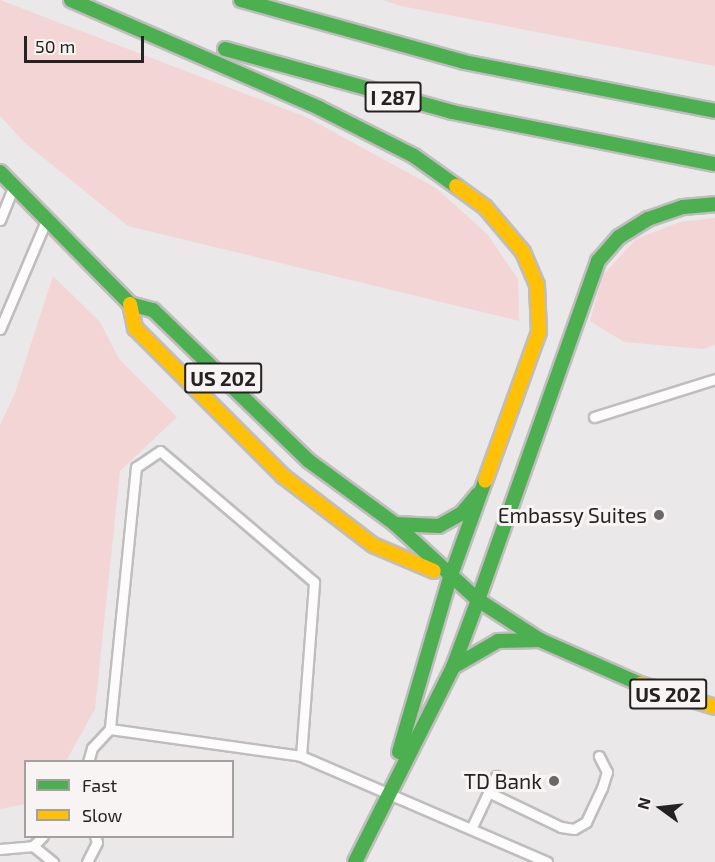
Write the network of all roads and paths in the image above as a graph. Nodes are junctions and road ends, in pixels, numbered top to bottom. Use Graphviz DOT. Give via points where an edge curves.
graph roads {
  1 [pos="71,0"];
  2 [pos="79,0"];
  3 [pos="241,0"];
  4 [pos="464,62"];
  5 [pos="659,85"];
  6 [pos="715,111"];
  7 [pos="715,164"];
  8 [pos="0,172"];
  9 [pos="14,186"];
  10 [pos="715,204"];
  11 [pos="47,218"];
  12 [pos="0,220"];
  13 [pos="130,304"];
  14 [pos="0,329"];
  15 [pos="715,380"];
  16 [pos="594,417"];
  17 [pos="484,486"];
  18 [pos="395,524"];
  19 [pos="450,578"];
  20 [pos="478,600"];
  21 [pos="540,640"];
  22 [pos="453,667"];
  23 [pos="715,707"];
  24 [pos="110,729"];
  25 [pos="301,756"];
  26 [pos="598,756"];
  27 [pos="89,760"];
  28 [pos="495,776"];
  29 [pos="488,792"];
  30 [pos="388,794"];
  31 [pos="471,829"];
  32 [pos="42,838"];
  33 [pos="95,838"];
  34 [pos="33,846"];
  35 [pos="0,849"];
  36 [pos="52,862"];
  37 [pos="87,862"];
  38 [pos="355,862"];
  39 [pos="547,862"];
  1 -- 17 [label="main road" via="371,132 452,180 500,221 532,269 541,317 534,349"];
  2 -- 7 [label="main road, I 287" via="166,31 379,93 525,128"];
  3 -- 4 [label="main road, I 287"];
  4 -- 5 [label="main road"];
  4 -- 6 [label="main road, I 287"];
  8 -- 9 [label="main road, US 202"];
  9 -- 11 [label="main road, US 202"];
  9 -- 12 [label="lane"];
  10 -- 20 [label="main road" via="683,207 648,219 619,237 597,261"];
  11 -- 13 [label="main road, US 202"];
  11 -- 14 [label="lane"];
  13 -- 18 [label="main road, US 202" via="153,310 309,461"];
  13 -- 19 [label="main road, US 202" via="135,328 283,476 373,544"];
  15 -- 16 [label="lane"];
  17 -- 18 [label="main road" via="462,513 439,526"];
  17 -- 19 [label="main road"];
  18 -- 19 [label="main road, US 202"];
  19 -- 20 [label="main road, US 202"];
  19 -- 30 [label="main road"];
  20 -- 21 [label="main road, US 202"];
  20 -- 22 [label="main road"];
  21 -- 22 [label="main road" via="498,641"];
  21 -- 23 [label="main road, US 202" via="622,678"];
  22 -- 30 [label="main road"];
  24 -- 25 [label="lane"];
  24 -- 25 [label="lane" via="136,467 160,451 314,582"];
  24 -- 27 [label="lane" via="92,748"];
  25 -- 30 [label="lane"];
  26 -- 29 [label="lane" via="607,772 586,822 574,829 561,827"];
  28 -- 29 [label="lane"];
  29 -- 31 [label="lane"];
  30 -- 31 [label="lane"];
  30 -- 38 [label="main road"];
  31 -- 39 [label="lane"];
  32 -- 34 [label="lane"];
  33 -- 37 [label="lane" via="97,842"];
  34 -- 35 [label="lane"];
  34 -- 36 [label="lane"];
}
